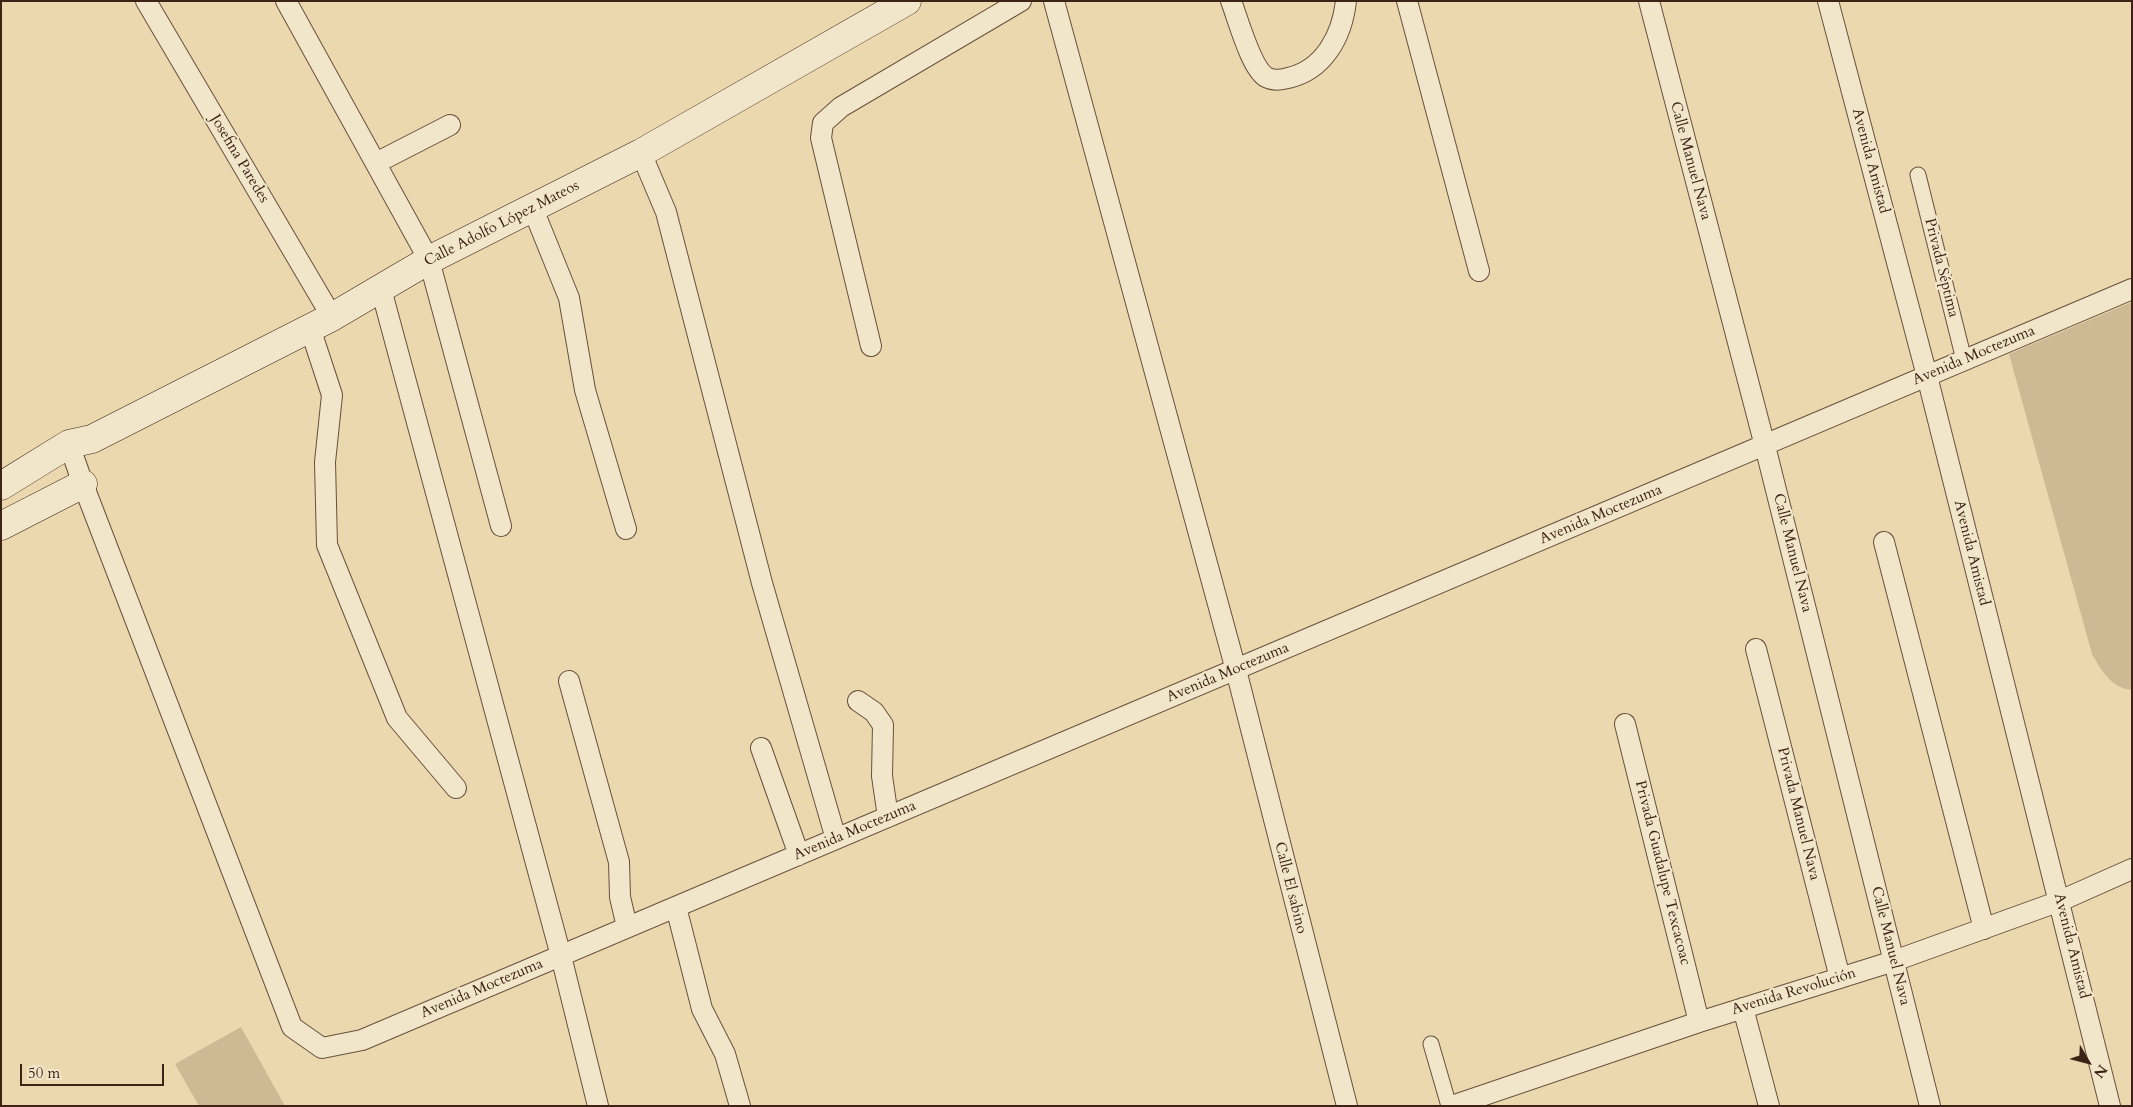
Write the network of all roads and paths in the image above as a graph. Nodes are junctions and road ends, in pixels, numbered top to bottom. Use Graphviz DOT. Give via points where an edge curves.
graph roads {
  1 [pos="146,1"];
  2 [pos="286,1"];
  3 [pos="907,1"];
  4 [pos="1021,1"];
  5 [pos="1054,1"];
  6 [pos="1231,1"];
  7 [pos="1346,1"];
  8 [pos="1407,1"];
  9 [pos="1649,1"];
  10 [pos="1828,1"];
  11 [pos="450,125"];
  12 [pos="640,153"];
  13 [pos="376,163"];
  14 [pos="1918,175"];
  15 [pos="533,209"];
  16 [pos="429,260"];
  17 [pos="1479,271"];
  18 [pos="382,289"];
  19 [pos="2132,289"];
  20 [pos="321,322"];
  21 [pos="870,346"];
  22 [pos="1964,360"];
  23 [pos="1927,376"];
  24 [pos="79,446"];
  25 [pos="1765,446"];
  26 [pos="83,484"];
  27 [pos="1,486"];
  28 [pos="1,506"];
  29 [pos="1,526"];
  30 [pos="501,526"];
  31 [pos="626,529"];
  32 [pos="1884,542"];
  33 [pos="1756,649"];
  34 [pos="1236,670"];
  35 [pos="569,681"];
  36 [pos="858,701"];
  37 [pos="1625,724"];
  38 [pos="760,748"];
  39 [pos="456,788"];
  40 [pos="888,817"];
  41 [pos="836,839"];
  42 [pos="799,855"];
  43 [pos="2132,869"];
  44 [pos="2060,901"];
  45 [pos="676,907"];
  46 [pos="627,927"];
  47 [pos="1984,929"];
  48 [pos="561,956"];
  49 [pos="1894,962"];
  50 [pos="1840,978"];
  51 [pos="1743,1008"];
  52 [pos="1699,1022"];
  53 [pos="1431,1044"];
  54 [pos="598,1106"];
  55 [pos="740,1106"];
  56 [pos="1347,1106"];
  57 [pos="1450,1106"];
  58 [pos="1769,1106"];
  59 [pos="1930,1106"];
  60 [pos="2110,1106"];
  1 -- 20 [label="street, Josefina Paredes"];
  2 -- 13 [label="street"];
  3 -- 12 [label="main road, Calle Adolfo López Mateos"];
  4 -- 21 [label="street" via="840,107 823,123 821,138"];
  5 -- 34 [label="street, Calle El sabino"];
  6 -- 7 [label="street" via="1255,65 1266,77 1279,80 1298,76 1316,66 1332,47"];
  8 -- 17 [label="street"];
  9 -- 25 [label="street, Calle Manuel Nava"];
  10 -- 23 [label="street, Avenida Amistad"];
  11 -- 13 [label="street"];
  12 -- 15 [label="main road, Calle Adolfo López Mateos"];
  12 -- 41 [label="street" via="666,212 762,583"];
  13 -- 16 [label="street"];
  14 -- 22 [label="street, Privada Séptima"];
  15 -- 16 [label="main road, Calle Adolfo López Mateos"];
  15 -- 31 [label="street" via="569,298 585,390"];
  16 -- 18 [label="main road, Calle Adolfo López Mateos"];
  16 -- 30 [label="street"];
  18 -- 20 [label="main road, Calle Adolfo López Mateos"];
  18 -- 48 [label="street"];
  19 -- 22 [label="street, Avenida Moctezuma"];
  20 -- 24 [label="main road, Calle Adolfo López Mateos"];
  20 -- 39 [label="street, Josefina Paredes" via="332,395 325,462 327,545 397,718"];
  22 -- 23 [label="street, Avenida Moctezuma"];
  23 -- 25 [label="street, Avenida Moctezuma"];
  23 -- 44 [label="street, Avenida Amistad"];
  24 -- 26 [label="street"];
  24 -- 27 [label="main road, Calle Adolfo López Mateos"];
  24 -- 28 [label="main road, Calle Adolfo López Mateos"];
  25 -- 34 [label="street, Avenida Moctezuma"];
  25 -- 49 [label="street, Calle Manuel Nava"];
  26 -- 29 [label="main road"];
  26 -- 48 [label="street, Avenida Moctezuma" via="292,1027 322,1048 362,1040"];
  32 -- 47 [label="street"];
  33 -- 50 [label="street, Privada Manuel Nava"];
  34 -- 40 [label="street, Avenida Moctezuma"];
  34 -- 56 [label="street, Calle El sabino"];
  35 -- 46 [label="street" via="618,862 620,897"];
  36 -- 40 [label="street" via="874,712 883,725 882,776"];
  37 -- 52 [label="street, Privada Guadalupe Texcacoac"];
  38 -- 42 [label="street"];
  40 -- 41 [label="street, Avenida Moctezuma"];
  41 -- 42 [label="street, Avenida Moctezuma"];
  42 -- 45 [label="street, Avenida Moctezuma"];
  43 -- 44 [label="street, Avenida Revolución"];
  44 -- 47 [label="street, Avenida Revolución"];
  44 -- 60 [label="street, Avenida Amistad"];
  45 -- 46 [label="street, Avenida Moctezuma"];
  45 -- 55 [label="street" via="702,1009 725,1054"];
  46 -- 48 [label="street, Avenida Moctezuma"];
  47 -- 49 [label="street, Avenida Revolución"];
  48 -- 54 [label="street"];
  49 -- 50 [label="street, Avenida Revolución"];
  49 -- 59 [label="street, Calle Manuel Nava"];
  50 -- 51 [label="street, Avenida Revolución"];
  51 -- 52 [label="street, Avenida Revolución"];
  51 -- 58 [label="street"];
  52 -- 57 [label="street, Avenida Revolución"];
  53 -- 57 [label="street"];
}
